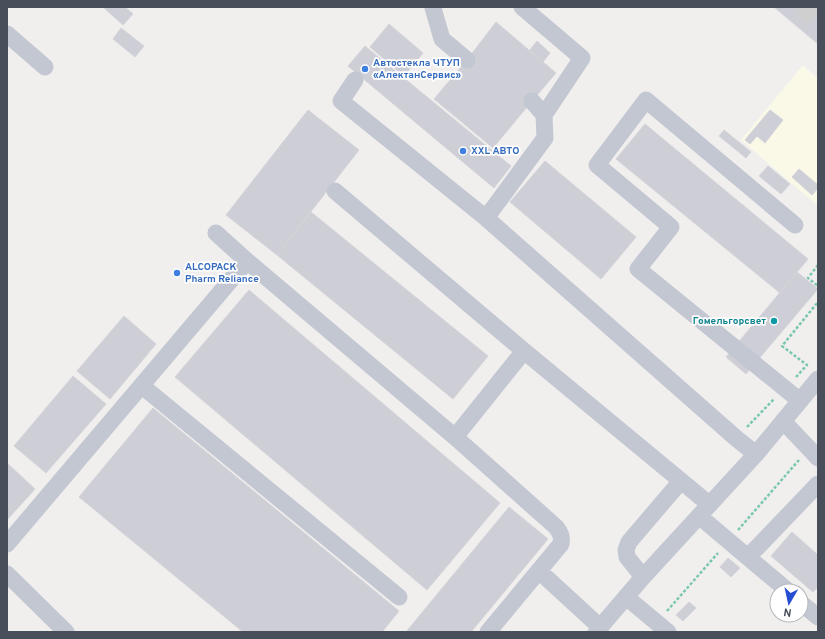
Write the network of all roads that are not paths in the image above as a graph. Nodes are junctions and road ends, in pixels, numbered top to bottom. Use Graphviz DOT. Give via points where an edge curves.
graph roads {
  1 [pos="434,7"];
  2 [pos="522,7"];
  3 [pos="7,34"];
  4 [pos="467,60"];
  5 [pos="45,67"];
  6 [pos="355,80"];
  7 [pos="532,101"];
  8 [pos="544,115"];
  9 [pos="335,191"];
  10 [pos="486,218"];
  11 [pos="795,225"];
  12 [pos="216,233"];
  13 [pos="247,261"];
  14 [pos="524,351"];
  15 [pos="818,379"];
  16 [pos="142,386"];
  17 [pos="799,400"];
  18 [pos="783,421"];
  19 [pos="455,438"];
  20 [pos="756,454"];
  21 [pos="818,458"];
  22 [pos="681,481"];
  23 [pos="818,484"];
  24 [pos="704,510"];
  25 [pos="7,544"];
  26 [pos="748,558"];
  27 [pos="539,571"];
  28 [pos="7,574"];
  29 [pos="643,578"];
  30 [pos="778,583"];
  31 [pos="399,597"];
  32 [pos="626,597"];
  33 [pos="809,609"];
  34 [pos="818,617"];
  35 [pos="598,630"];
  36 [pos="66,632"];
  37 [pos="488,632"];
  38 [pos="668,632"];
  1 -- 4 [label="street" via="442,39"];
  2 -- 8 [label="street" via="582,58"];
  3 -- 5 [label="street"];
  6 -- 10 [label="street" via="341,101"];
  7 -- 8 [label="street"];
  8 -- 10 [label="street" via="545,138"];
  9 -- 14 [label="street"];
  10 -- 20 [label="street"];
  11 -- 17 [label="street" via="646,100 597,165 671,227 638,270"];
  12 -- 13 [label="street"];
  13 -- 16 [label="street"];
  13 -- 19 [label="street"];
  14 -- 19 [label="street"];
  14 -- 22 [label="street"];
  15 -- 17 [label="street"];
  16 -- 25 [label="street"];
  16 -- 31 [label="street"];
  17 -- 18 [label="street"];
  18 -- 20 [label="street"];
  18 -- 21 [label="street"];
  19 -- 27 [label="street" via="560,532 561,544"];
  20 -- 24 [label="street"];
  22 -- 24 [label="street"];
  22 -- 29 [label="street" via="629,542 627,557"];
  23 -- 26 [label="street"];
  24 -- 26 [label="street"];
  24 -- 29 [label="street"];
  26 -- 30 [label="street"];
  27 -- 35 [label="street"];
  27 -- 37 [label="street"];
  28 -- 36 [label="street"];
  29 -- 32 [label="street"];
  32 -- 35 [label="street"];
  32 -- 38 [label="street"];
  33 -- 34 [label="street"];
}
